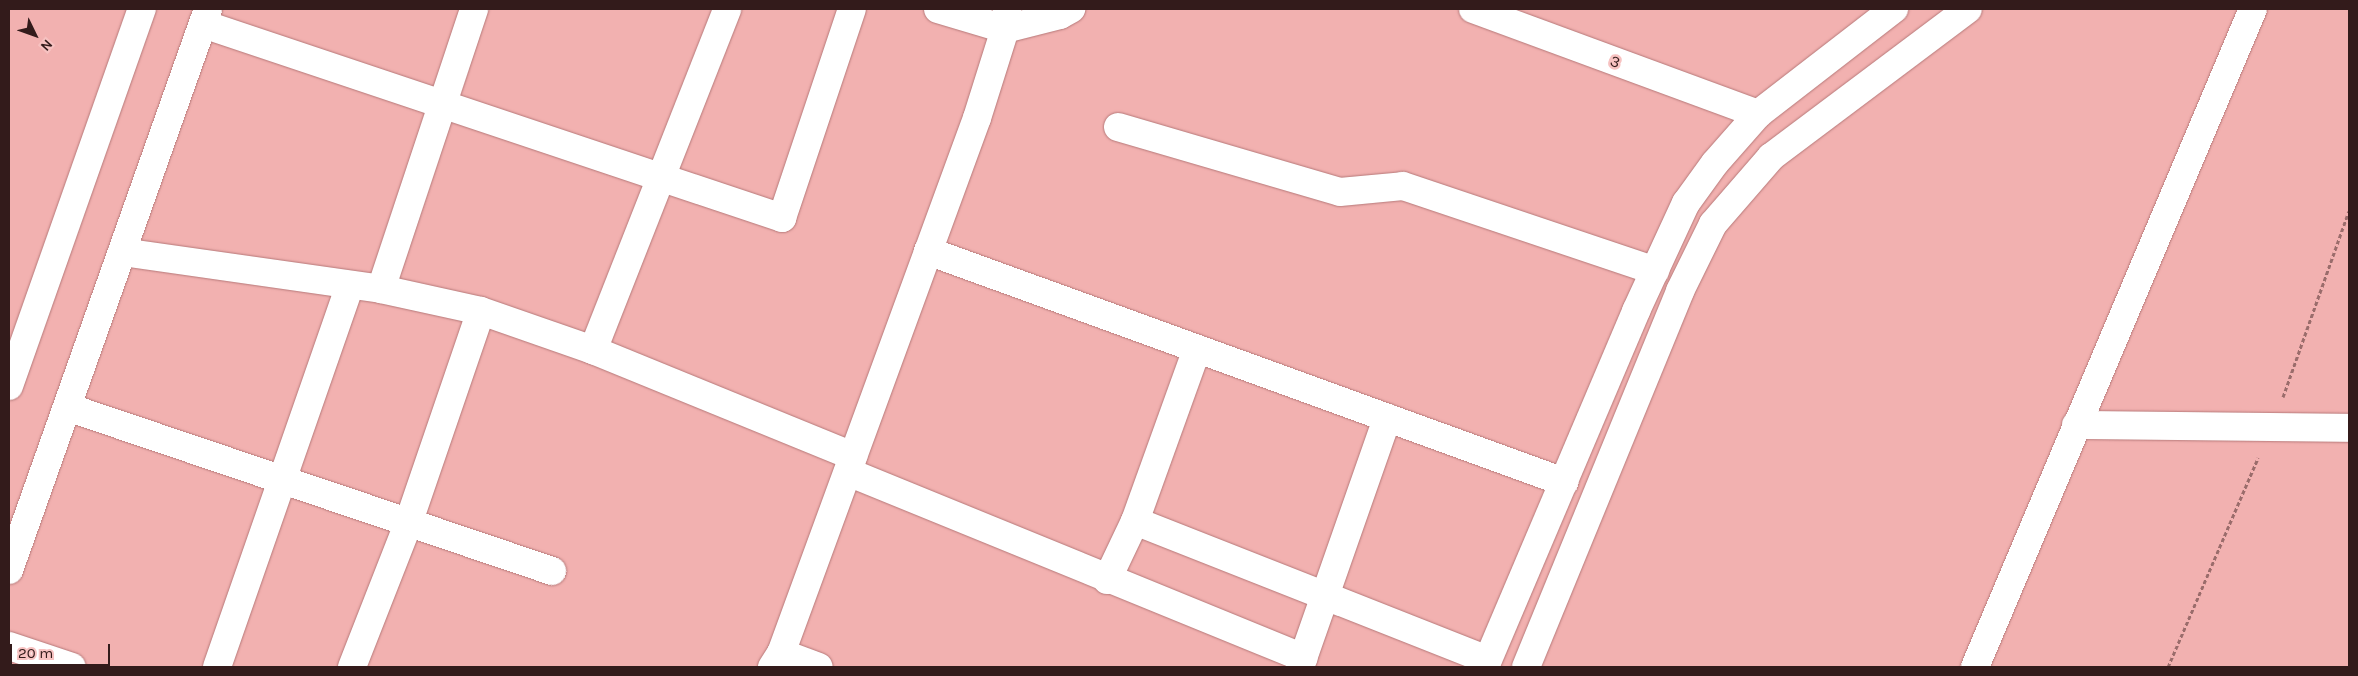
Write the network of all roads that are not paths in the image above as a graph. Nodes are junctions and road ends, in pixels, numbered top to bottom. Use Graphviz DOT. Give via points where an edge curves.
graph roads {
  1 [pos="142,9"];
  2 [pos="474,9"];
  3 [pos="727,9"];
  4 [pos="852,9"];
  5 [pos="938,9"];
  6 [pos="1071,9"];
  7 [pos="1472,9"];
  8 [pos="1894,9"];
  9 [pos="1968,9"];
  10 [pos="2254,9"];
  11 [pos="206,16"];
  12 [pos="1006,19"];
  13 [pos="442,106"];
  14 [pos="1758,114"];
  15 [pos="1118,127"];
  16 [pos="662,180"];
  17 [pos="928,251"];
  18 [pos="122,252"];
  19 [pos="1655,271"];
  20 [pos="350,285"];
  21 [pos="381,290"];
  22 [pos="481,311"];
  23 [pos="1197,349"];
  24 [pos="593,350"];
  25 [pos="9,386"];
  26 [pos="67,407"];
  27 [pos="1387,418"];
  28 [pos="2076,425"];
  29 [pos="2349,428"];
  30 [pos="850,464"];
  31 [pos="283,481"];
  32 [pos="1564,482"];
  33 [pos="1135,521"];
  34 [pos="408,524"];
  35 [pos="9,570"];
  36 [pos="552,571"];
  37 [pos="1108,580"];
  38 [pos="1326,596"];
  39 [pos="9,646"];
  40 [pos="776,663"];
  41 [pos="1302,663"];
  42 [pos="1487,663"];
  43 [pos="72,667"];
  44 [pos="217,667"];
  45 [pos="352,667"];
  46 [pos="819,667"];
  47 [pos="1526,667"];
  48 [pos="1975,667"];
  1 -- 25 [label="street"];
  2 -- 13 [label="street"];
  3 -- 16 [label="street"];
  4 -- 16 [label="street" via="782,218"];
  5 -- 12 [label="street"];
  6 -- 12 [label="street" via="1060,15"];
  7 -- 14 [label="street, 3"];
  8 -- 14 [label="street"];
  9 -- 47 [label="street" via="1771,157 1713,224 1680,291"];
  10 -- 28 [label="street"];
  11 -- 13 [label="street"];
  11 -- 18 [label="street"];
  12 -- 17 [label="street" via="977,118"];
  13 -- 16 [label="street"];
  13 -- 21 [label="street"];
  14 -- 19 [label="street" via="1686,202"];
  15 -- 19 [label="street" via="1340,192 1404,186"];
  16 -- 24 [label="street"];
  17 -- 23 [label="street"];
  17 -- 30 [label="street"];
  18 -- 20 [label="street"];
  18 -- 26 [label="street"];
  19 -- 32 [label="street"];
  20 -- 21 [label="street"];
  20 -- 31 [label="street"];
  21 -- 22 [label="street"];
  22 -- 24 [label="street"];
  22 -- 34 [label="street"];
  23 -- 27 [label="street"];
  23 -- 33 [label="street"];
  24 -- 30 [label="street"];
  26 -- 31 [label="street"];
  26 -- 35 [label="street"];
  27 -- 32 [label="street"];
  27 -- 38 [label="street"];
  28 -- 29 [label="street"];
  28 -- 48 [label="street"];
  30 -- 37 [label="street"];
  30 -- 40 [label="street"];
  31 -- 34 [label="street"];
  31 -- 44 [label="street"];
  32 -- 42 [label="street"];
  33 -- 37 [label="street"];
  33 -- 38 [label="street"];
  34 -- 36 [label="street"];
  34 -- 45 [label="street"];
  37 -- 41 [label="street"];
  38 -- 41 [label="street"];
  38 -- 42 [label="street"];
  39 -- 43 [label="street"];
  40 -- 46 [label="street"];
}
